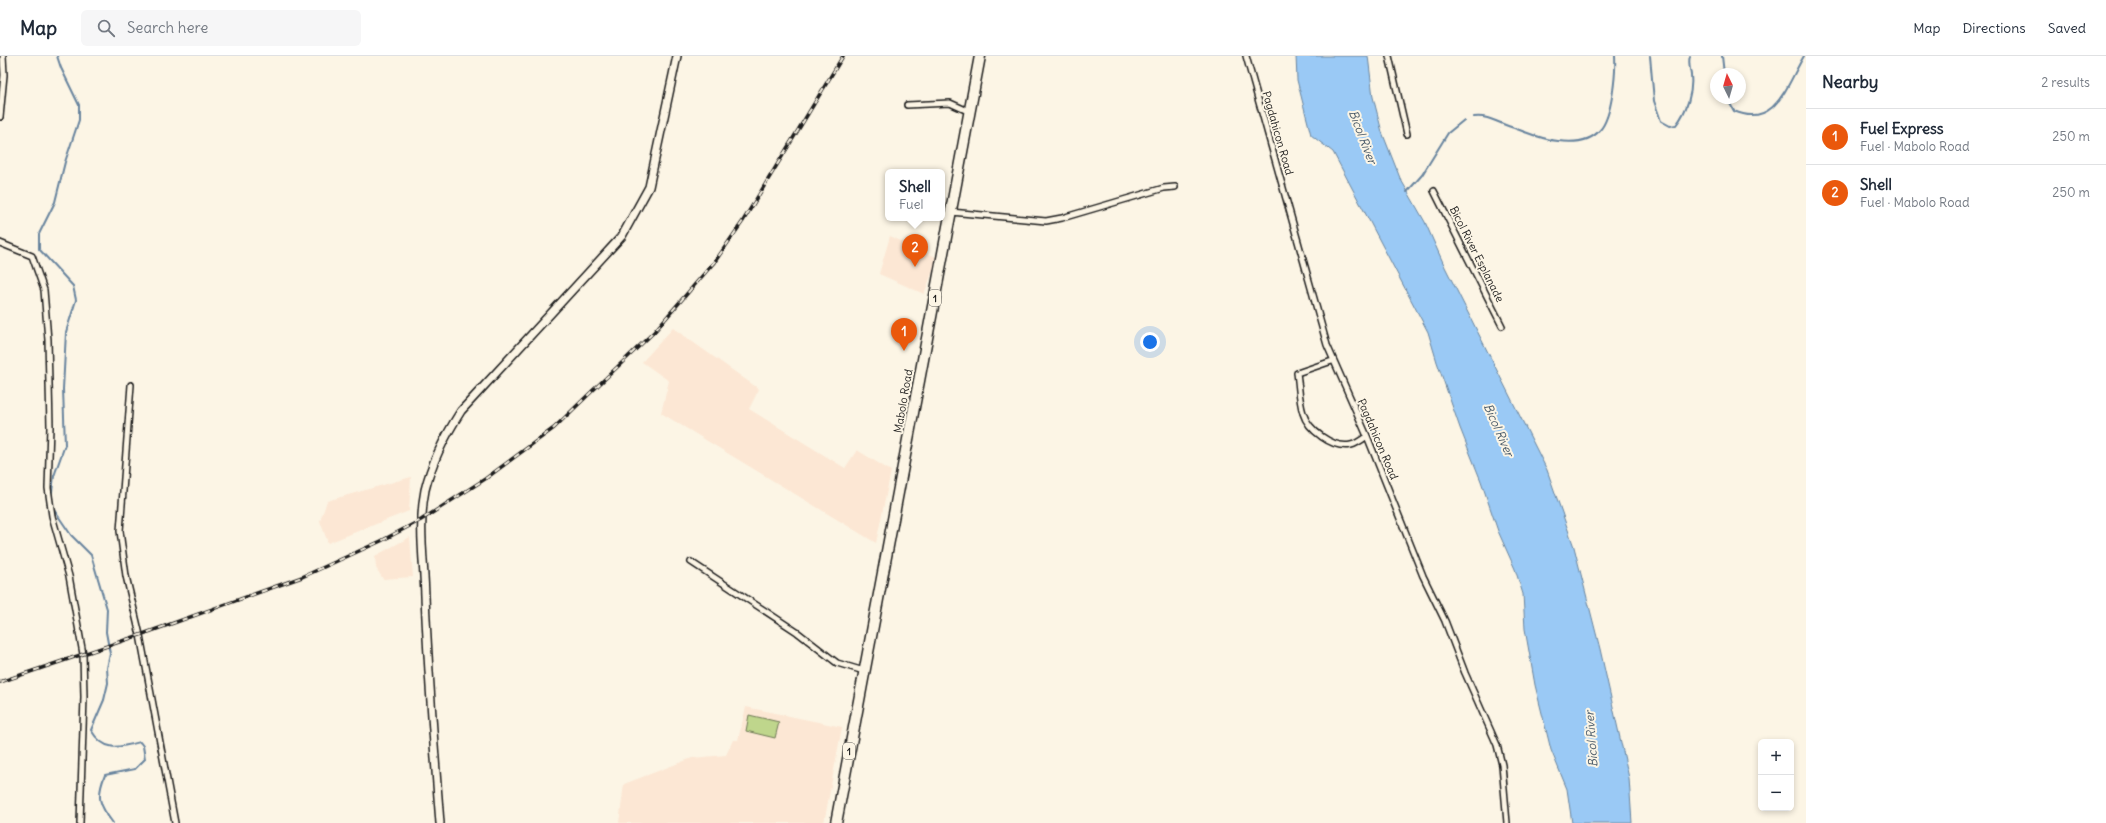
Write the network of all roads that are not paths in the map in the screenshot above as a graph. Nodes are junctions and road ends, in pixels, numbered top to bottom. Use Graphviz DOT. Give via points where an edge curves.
graph roads {
  1 [pos="3,56"];
  2 [pos="677,56"];
  3 [pos="980,56"];
  4 [pos="1246,56"];
  5 [pos="1389,56"];
  6 [pos="907,105"];
  7 [pos="970,112"];
  8 [pos="0,117"];
  9 [pos="1407,134"];
  10 [pos="1175,187"];
  11 [pos="1434,191"];
  12 [pos="951,212"];
  13 [pos="0,243"];
  14 [pos="1502,326"];
  15 [pos="1332,361"];
  16 [pos="131,385"];
  17 [pos="1367,436"];
  18 [pos="691,562"];
  19 [pos="863,675"];
  20 [pos="80,823"];
  21 [pos="175,823"];
  22 [pos="440,823"];
  23 [pos="836,823"];
  24 [pos="1507,823"];
  1 -- 8 [label="street"];
  2 -- 22 [label="main road" via="649,187 622,236 462,411 445,437 434,462 421,520 429,687"];
  3 -- 7 [label="highway, Mabolo Road / 1"];
  4 -- 15 [label="street, Pagdahicon Road"];
  5 -- 9 [label="street"];
  6 -- 7 [label="street" via="950,103"];
  7 -- 12 [label="highway, Mabolo Road / 1"];
  10 -- 12 [label="street" via="1046,221"];
  11 -- 14 [label="street, Bicol River Esplanade"];
  12 -- 19 [label="highway, Mabolo Road / 1"];
  13 -- 20 [label="street" via="32,256 44,290 50,427 48,488 52,516 69,576 83,654"];
  15 -- 17 [label="street, Pagdahicon Road"];
  15 -- 17 [label="street" via="1297,373 1303,414 1322,437 1338,444 1351,445"];
  16 -- 21 [label="street" via="120,531 126,576 140,635"];
  17 -- 24 [label="street, Pagdahicon Road" via="1423,576 1445,621 1497,745 1502,765"];
  18 -- 19 [label="street" via="796,632 837,663"];
  19 -- 23 [label="highway, 1"];
}
